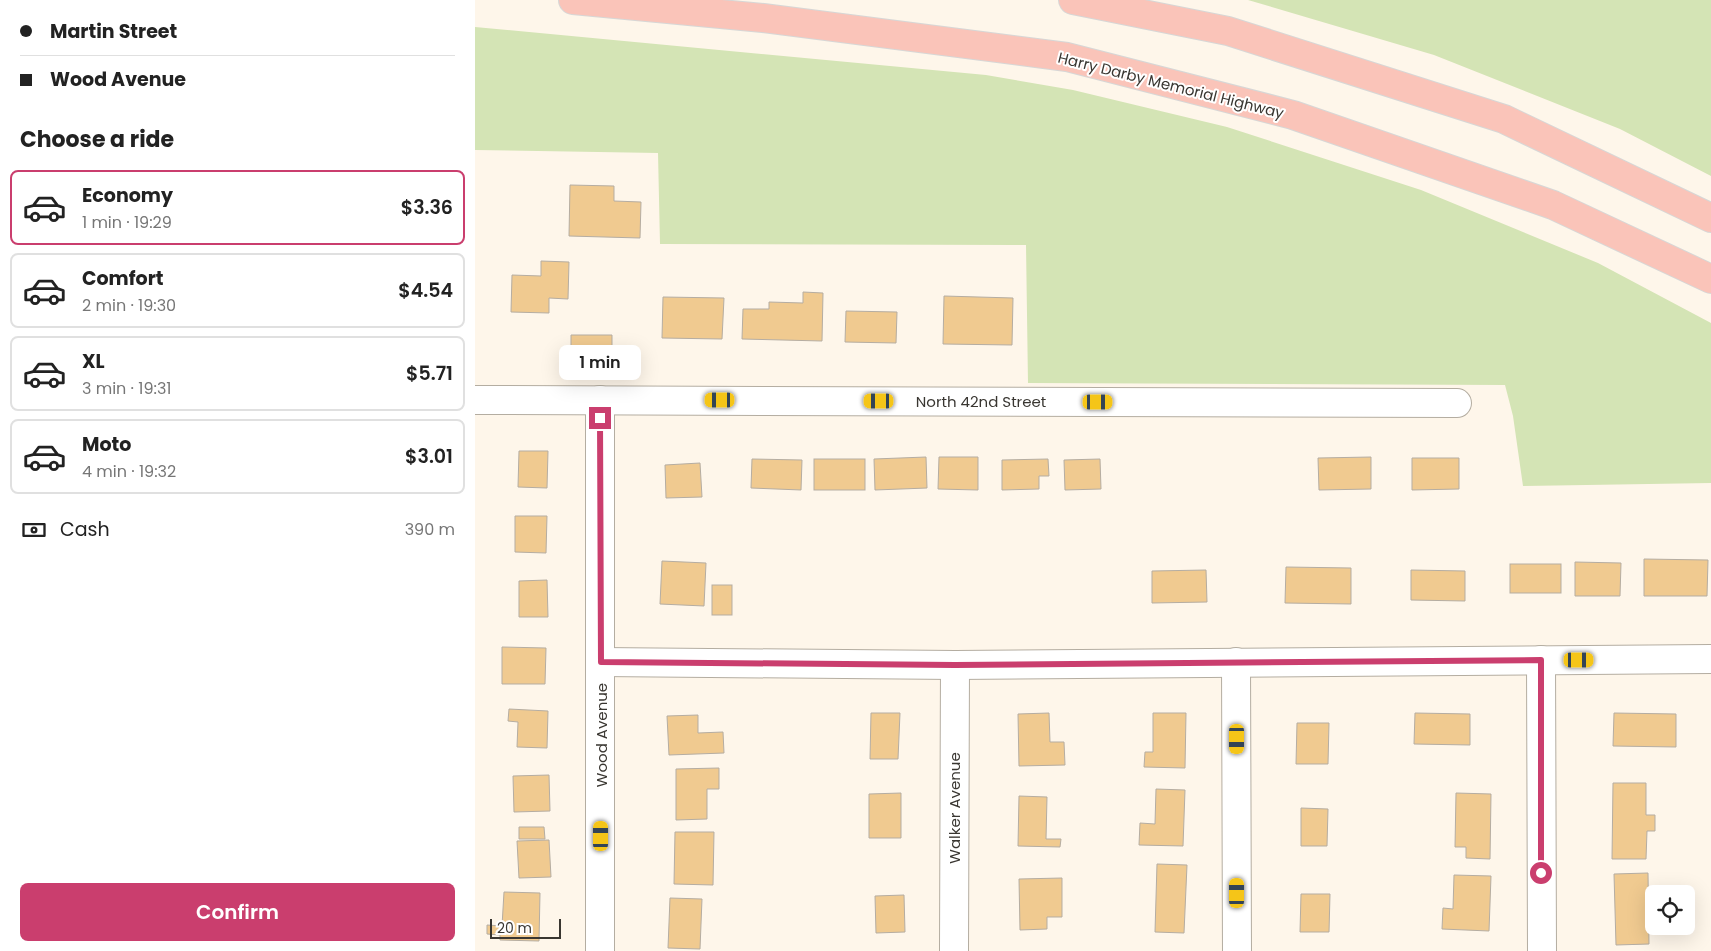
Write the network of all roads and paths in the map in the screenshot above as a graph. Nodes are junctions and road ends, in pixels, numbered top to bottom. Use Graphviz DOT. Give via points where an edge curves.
graph roads {
  1 [pos="573,0"];
  2 [pos="1073,0"];
  3 [pos="1711,218"];
  4 [pos="1711,280"];
  5 [pos="475,400"];
  6 [pos="600,400"];
  7 [pos="1457,403"];
  8 [pos="1541,660"];
  9 [pos="1711,660"];
  10 [pos="601,662"];
  11 [pos="1236,662"];
  12 [pos="955,665"];
  13 [pos="601,951"];
  14 [pos="954,951"];
  15 [pos="1237,951"];
  16 [pos="1541,951"];
  1 -- 4 [label="highway, Harry Darby Memorial Highway" via="763,18 1067,57 1293,115 1553,205"];
  2 -- 3 [label="highway" via="1228,31 1504,119"];
  5 -- 6 [label="street, North 42nd Street"];
  6 -- 7 [label="street, North 42nd Street"];
  6 -- 10 [label="street, Wood Avenue"];
  8 -- 9 [label="street"];
  8 -- 11 [label="street"];
  8 -- 16 [label="street"];
  10 -- 12 [label="street"];
  10 -- 13 [label="street, Wood Avenue"];
  11 -- 12 [label="street"];
  11 -- 15 [label="street"];
  12 -- 14 [label="street, Walker Avenue"];
}
